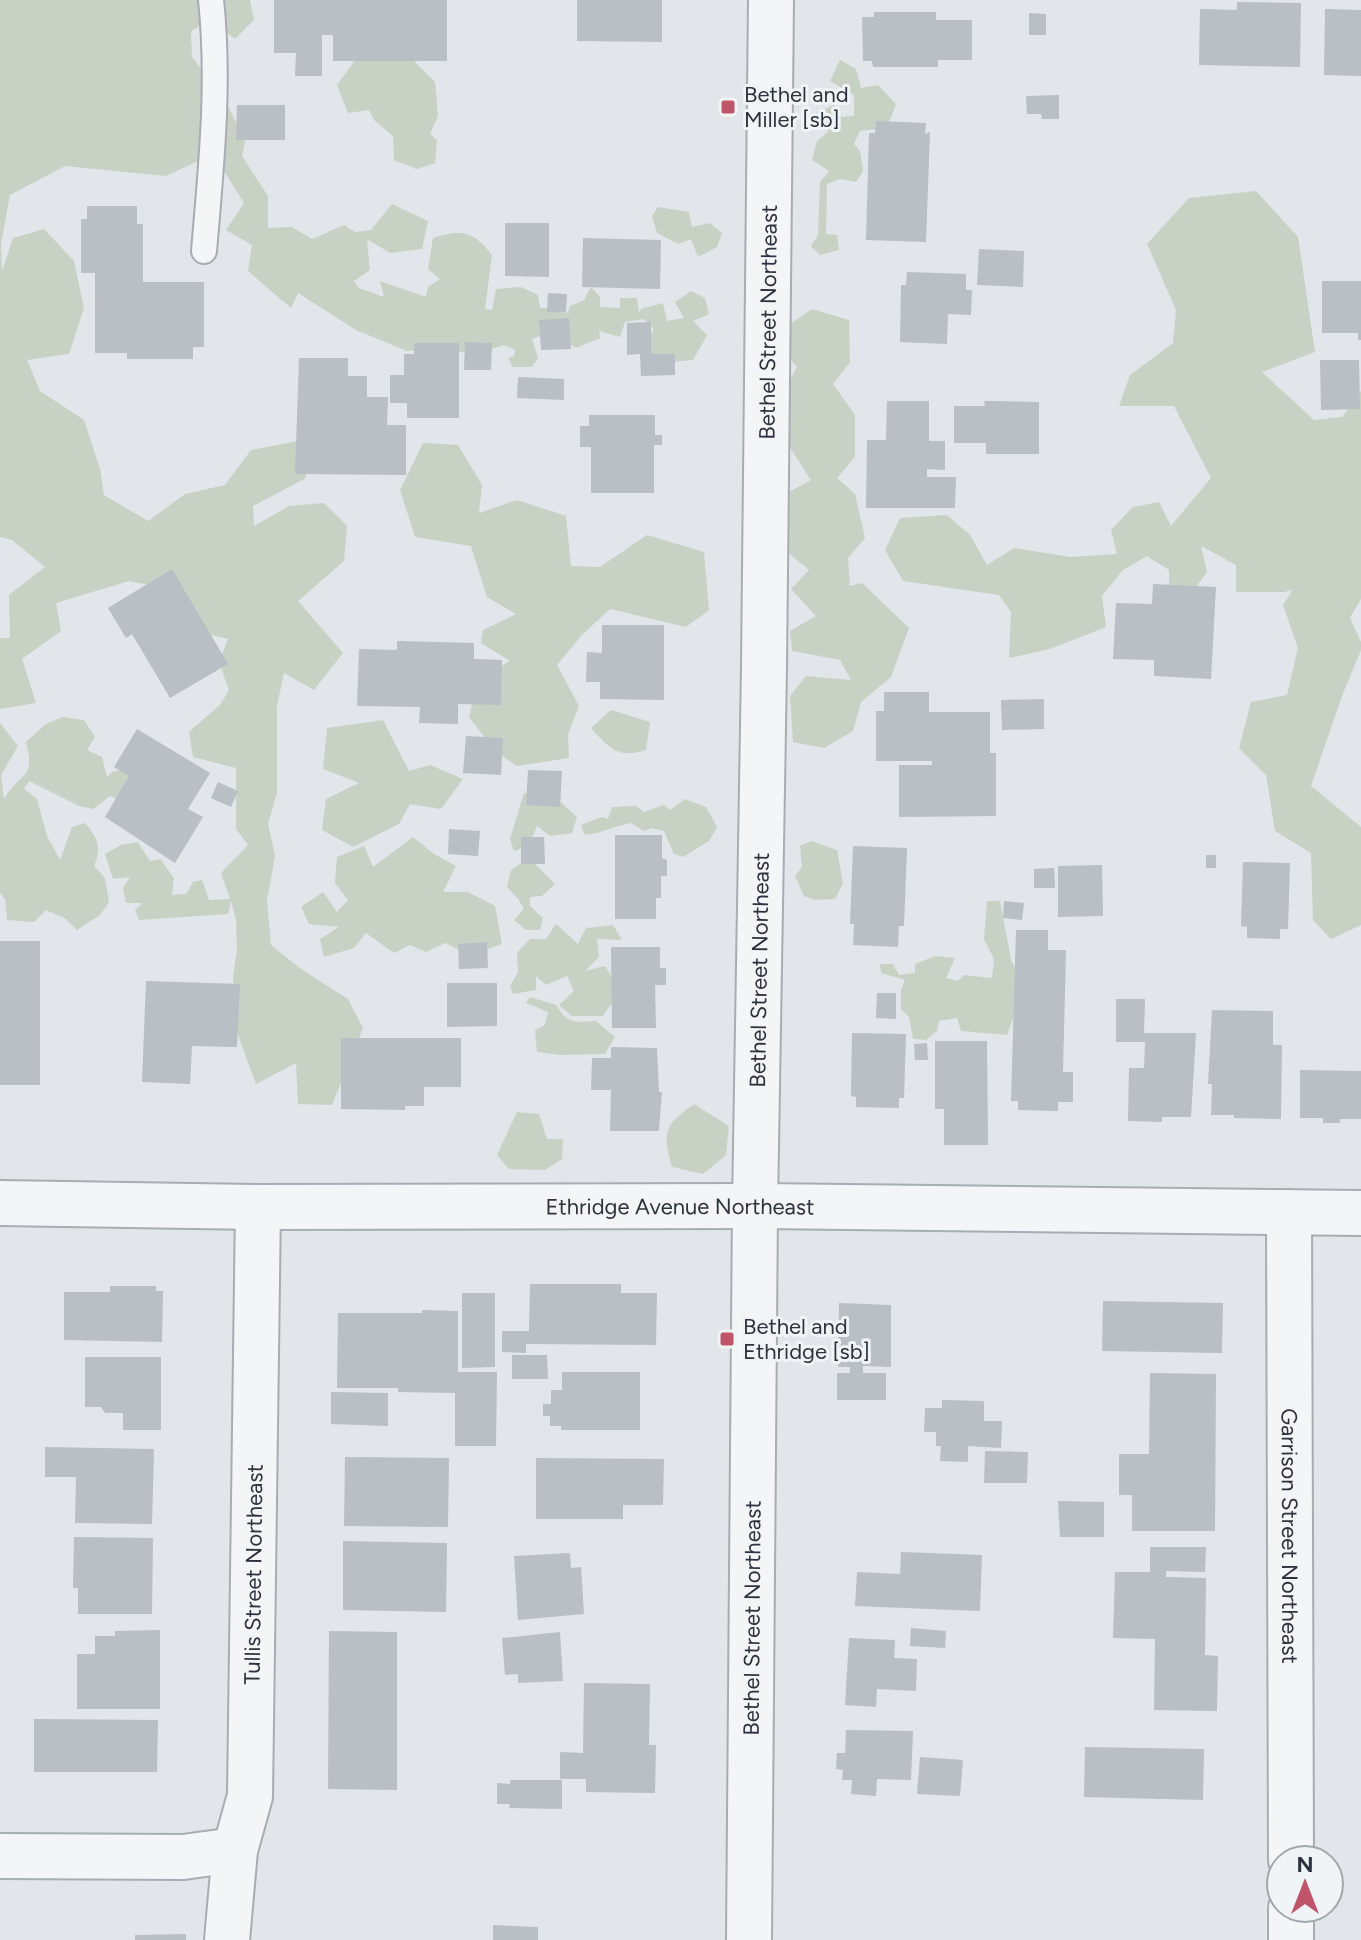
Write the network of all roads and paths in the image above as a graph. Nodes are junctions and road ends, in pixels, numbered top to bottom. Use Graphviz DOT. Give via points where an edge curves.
graph roads {
  1 [pos="211,0"];
  2 [pos="771,0"];
  3 [pos="204,251"];
  4 [pos="0,1203"];
  5 [pos="755,1206"];
  6 [pos="258,1207"];
  7 [pos="1289,1212"];
  8 [pos="1361,1213"];
  9 [pos="1291,1844"];
  10 [pos="235,1850"];
  11 [pos="0,1856"];
  12 [pos="227,1940"];
  13 [pos="749,1940"];
  1 -- 3 [label="lane" via="216,41 214,140"];
  2 -- 5 [label="street, Bethel Street Northeast"];
  4 -- 6 [label="street, Ethridge Avenue Northeast"];
  5 -- 6 [label="street, Ethridge Avenue Northeast"];
  5 -- 7 [label="street, Ethridge Avenue Northeast"];
  5 -- 13 [label="street, Bethel Street Northeast"];
  6 -- 10 [label="street, Tullis Street Northeast" via="250,1796"];
  7 -- 8 [label="street, Ethridge Avenue Northeast"];
  7 -- 9 [label="street, Garrison Street Northeast"];
  10 -- 11 [label="street" via="183,1857"];
  10 -- 12 [label="street, Tullis Street Northeast"];
}
